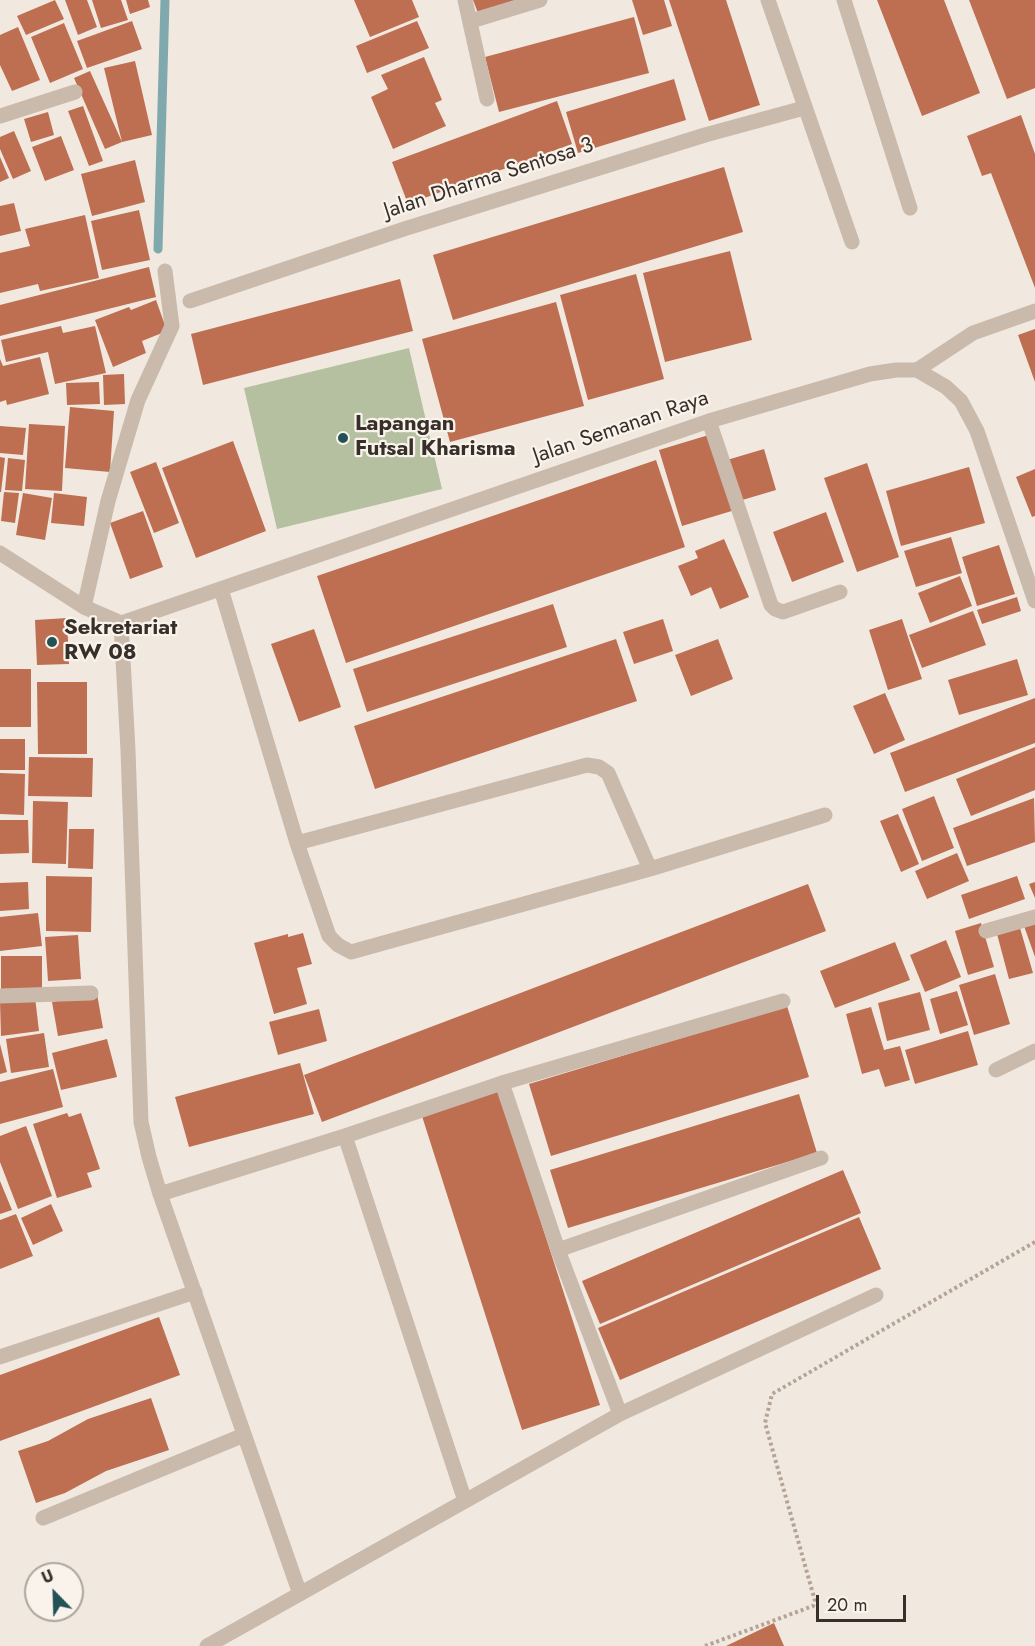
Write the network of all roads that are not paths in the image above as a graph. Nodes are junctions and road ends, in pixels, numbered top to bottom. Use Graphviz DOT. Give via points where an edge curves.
graph roads {
  1 [pos="465,0"];
  2 [pos="540,0"];
  3 [pos="768,0"];
  4 [pos="844,0"];
  5 [pos="471,21"];
  6 [pos="75,92"];
  7 [pos="487,99"];
  8 [pos="804,108"];
  9 [pos="0,116"];
  10 [pos="910,207"];
  11 [pos="852,243"];
  12 [pos="165,271"];
  13 [pos="190,302"];
  14 [pos="1035,311"];
  15 [pos="917,369"];
  16 [pos="709,421"];
  17 [pos="0,553"];
  18 [pos="221,589"];
  19 [pos="840,592"];
  20 [pos="1035,601"];
  21 [pos="84,608"];
  22 [pos="121,623"];
  23 [pos="825,815"];
  24 [pos="297,843"];
  25 [pos="650,869"];
  26 [pos="1035,917"];
  27 [pos="986,931"];
  28 [pos="91,993"];
  29 [pos="0,996"];
  30 [pos="783,1001"];
  31 [pos="1035,1051"];
  32 [pos="996,1070"];
  33 [pos="502,1083"];
  34 [pos="345,1136"];
  35 [pos="821,1158"];
  36 [pos="160,1194"];
  37 [pos="558,1250"];
  38 [pos="195,1292"];
  39 [pos="876,1295"];
  40 [pos="0,1357"];
  41 [pos="620,1414"];
  42 [pos="244,1436"];
  43 [pos="465,1501"];
  44 [pos="43,1518"];
  45 [pos="300,1594"];
  46 [pos="207,1646"];
  1 -- 5 [label="street"];
  2 -- 5 [label="street"];
  3 -- 8 [label="street"];
  4 -- 10 [label="street"];
  5 -- 7 [label="street"];
  6 -- 9 [label="street"];
  8 -- 11 [label="street"];
  8 -- 13 [label="street, Jalan Dharma Sentosa 3" via="427,222"];
  12 -- 21 [label="street" via="172,326 138,400 108,501"];
  14 -- 15 [label="street" via="973,333"];
  15 -- 16 [label="street, Jalan Semanan Raya" via="870,374"];
  15 -- 20 [label="street" via="961,401 977,431"];
  16 -- 18 [label="street, Jalan Semanan Raya"];
  16 -- 19 [label="street" via="771,605 783,612"];
  17 -- 21 [label="street"];
  18 -- 22 [label="street, Jalan Semanan Raya"];
  18 -- 24 [label="street"];
  21 -- 22 [label="street"];
  22 -- 36 [label="street" via="141,1122"];
  23 -- 25 [label="street"];
  24 -- 25 [label="street" via="587,765 609,773"];
  24 -- 25 [label="street" via="329,936 351,952"];
  26 -- 27 [label="street"];
  28 -- 29 [label="street"];
  30 -- 33 [label="street"];
  31 -- 32 [label="street"];
  33 -- 34 [label="street"];
  33 -- 37 [label="street"];
  34 -- 36 [label="street"];
  34 -- 43 [label="street"];
  35 -- 37 [label="street"];
  36 -- 38 [label="street"];
  37 -- 41 [label="street"];
  38 -- 40 [label="street"];
  38 -- 42 [label="street"];
  39 -- 41 [label="street"];
  41 -- 43 [label="street"];
  42 -- 44 [label="street"];
  42 -- 45 [label="street"];
  43 -- 45 [label="street"];
  45 -- 46 [label="street"];
}
